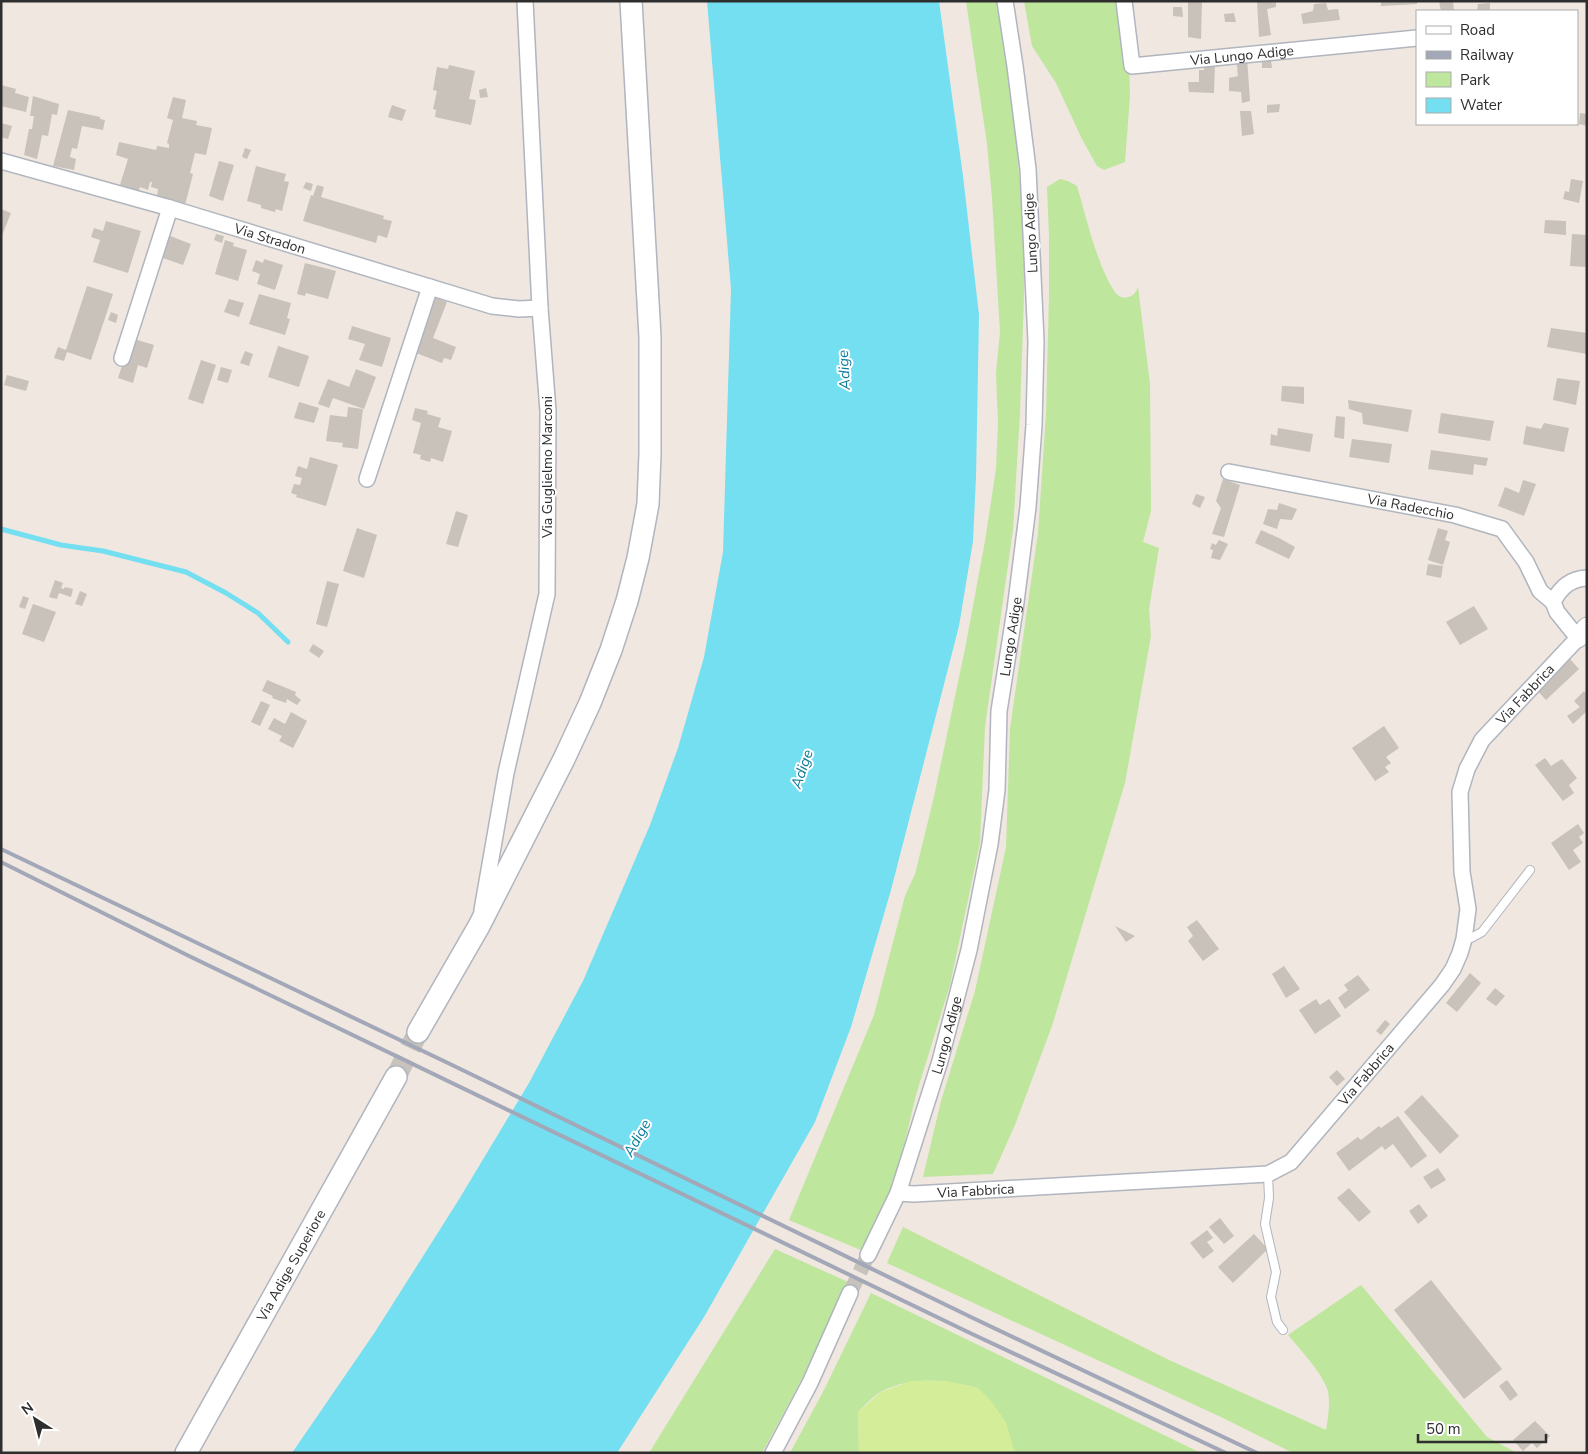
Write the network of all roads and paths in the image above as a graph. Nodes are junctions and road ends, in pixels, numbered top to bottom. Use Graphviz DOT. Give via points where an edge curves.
graph roads {
  1 [pos="525,1"];
  2 [pos="631,1"];
  3 [pos="1005,1"];
  4 [pos="1124,1"];
  5 [pos="1416,38"];
  6 [pos="1,161"];
  7 [pos="170,208"];
  8 [pos="430,287"];
  9 [pos="540,308"];
  10 [pos="122,358"];
  11 [pos="1229,472"];
  12 [pos="367,479"];
  13 [pos="1587,578"];
  14 [pos="1553,602"];
  15 [pos="1584,630"];
  16 [pos="1530,870"];
  17 [pos="479,926"];
  18 [pos="1464,939"];
  19 [pos="418,1032"];
  20 [pos="396,1077"];
  21 [pos="1268,1174"];
  22 [pos="898,1193"];
  23 [pos="868,1255"];
  24 [pos="850,1293"];
  25 [pos="1283,1330"];
  26 [pos="186,1453"];
  27 [pos="773,1453"];
  1 -- 9 [label="street, Via Guglielmo Marconi"];
  2 -- 17 [label="main road" via="650,337 648,504 627,601 590,704"];
  3 -- 22 [label="street, Lungo Adige" via="1028,169 1032,242 1036,350 1028,508 999,711 997,790 990,844 969,950 940,1060"];
  4 -- 5 [label="street, Via Lungo Adige" via="1132,66"];
  6 -- 7 [label="street, Via Stradon"];
  7 -- 8 [label="street, Via Stradon"];
  7 -- 10 [label="street"];
  8 -- 9 [label="street, Via Stradon" via="492,306"];
  8 -- 12 [label="street"];
  9 -- 17 [label="street, Via Guglielmo Marconi" via="548,411 547,594 506,773"];
  11 -- 14 [label="street, Via Radecchio" via="1455,515 1502,529 1526,562 1540,590"];
  13 -- 14 [label="street" via="1567,584"];
  14 -- 15 [label="street, Via Radecchio" via="1557,612"];
  15 -- 18 [label="street, Via Fabbrica" via="1482,740 1467,768 1460,792 1462,872 1468,909"];
  16 -- 18 [label="lane" via="1482,932"];
  17 -- 19 [label="main road"];
  18 -- 21 [label="street, Via Fabbrica" via="1453,969 1442,985 1291,1162"];
  20 -- 26 [label="main road, Via Adige Superiore"];
  21 -- 22 [label="street, Via Fabbrica"];
  21 -- 25 [label="lane" via="1265,1224 1276,1272 1271,1297 1277,1322"];
  22 -- 23 [label="street, Lungo Adige"];
  24 -- 27 [label="street" via="810,1383"];
}
